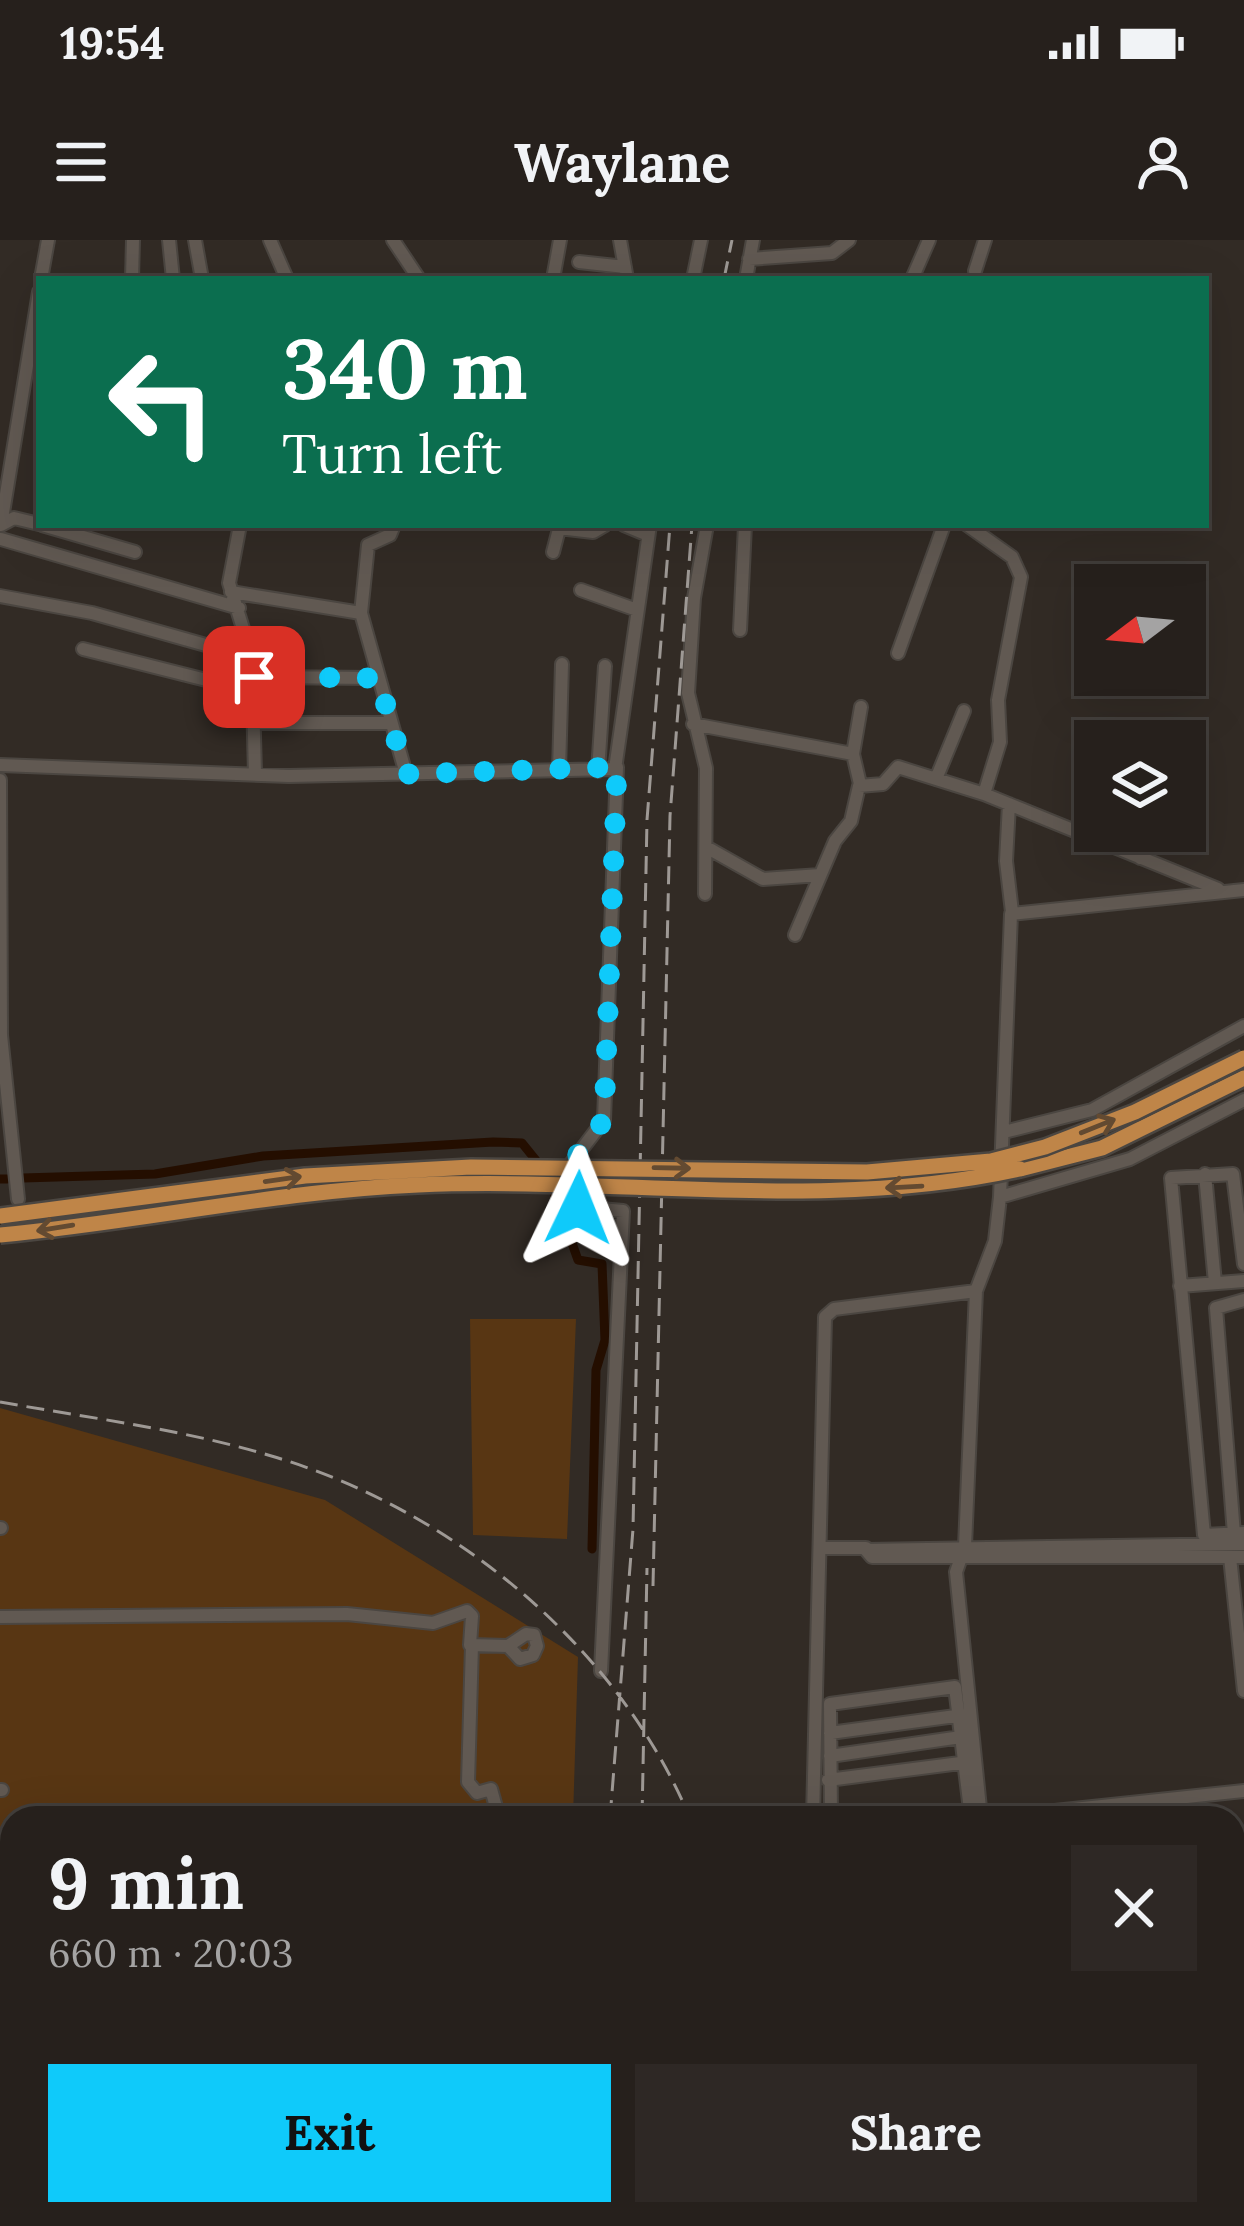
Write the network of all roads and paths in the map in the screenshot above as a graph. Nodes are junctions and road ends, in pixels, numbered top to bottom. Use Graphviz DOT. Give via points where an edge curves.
graph roads {
  1 [pos="48,240"];
  2 [pos="133,240"];
  3 [pos="170,240"];
  4 [pos="195,240"];
  5 [pos="270,240"];
  6 [pos="393,240"];
  7 [pos="560,240"];
  8 [pos="620,240"];
  9 [pos="701,240"];
  10 [pos="753,240"];
  11 [pos="849,240"];
  12 [pos="929,240"];
  13 [pos="985,240"];
  14 [pos="749,260"];
  15 [pos="579,262"];
  16 [pos="976,271"];
  17 [pos="626,273"];
  18 [pos="42,276"];
  19 [pos="133,276"];
  20 [pos="173,276"];
  21 [pos="201,276"];
  22 [pos="286,276"];
  23 [pos="416,276"];
  24 [pos="554,276"];
  25 [pos="694,276"];
  26 [pos="746,276"];
  27 [pos="913,276"];
  28 [pos="36,310"];
  29 [pos="36,524"];
  30 [pos="0,525"];
  31 [pos="55,528"];
  32 [pos="240,528"];
  33 [pos="393,528"];
  34 [pos="559,528"];
  35 [pos="566,528"];
  36 [pos="600,528"];
  37 [pos="707,528"];
  38 [pos="745,528"];
  39 [pos="939,528"];
  40 [pos="971,528"];
  41 [pos="649,530"];
  42 [pos="73,532"];
  43 [pos="1,539"];
  44 [pos="135,552"];
  45 [pos="553,553"];
  46 [pos="0,558"];
  47 [pos="65,559"];
  48 [pos="581,590"];
  49 [pos="231,592"];
  50 [pos="0,596"];
  51 [pos="239,608"];
  52 [pos="638,610"];
  53 [pos="361,613"];
  54 [pos="740,630"];
  55 [pos="83,649"];
  56 [pos="898,653"];
  57 [pos="252,658"];
  58 [pos="562,664"];
  59 [pos="605,666"];
  60 [pos="378,678"];
  61 [pos="254,684"];
  62 [pos="861,707"];
  63 [pos="964,711"];
  64 [pos="391,723"];
  65 [pos="255,724"];
  66 [pos="693,724"];
  67 [pos="853,754"];
  68 [pos="0,765"];
  69 [pos="617,767"];
  70 [pos="559,771"];
  71 [pos="598,771"];
  72 [pos="254,774"];
  73 [pos="406,774"];
  74 [pos="936,778"];
  75 [pos="0,780"];
  76 [pos="860,784"];
  77 [pos="984,794"];
  78 [pos="1009,805"];
  79 [pos="706,848"];
  80 [pos="1143,852"];
  81 [pos="1141,858"];
  82 [pos="820,875"];
  83 [pos="1244,890"];
  84 [pos="1225,892"];
  85 [pos="705,895"];
  86 [pos="1012,912"];
  87 [pos="795,935"];
  88 [pos="1244,1026"];
  89 [pos="1244,1058"];
  90 [pos="1244,1078"];
  91 [pos="1244,1100"];
  92 [pos="1004,1132"];
  93 [pos="1205,1174"];
  94 [pos="1000,1197"];
  95 [pos="18,1199"];
  96 [pos="1241,1204"];
  97 [pos="0,1216"];
  98 [pos="0,1235"];
  99 [pos="1243,1240"];
  100 [pos="1244,1264"];
  101 [pos="1244,1281"];
  102 [pos="1215,1283"];
  103 [pos="1180,1286"];
  104 [pos="976,1291"];
  105 [pos="1244,1300"];
  106 [pos="1241,1537"];
  107 [pos="822,1548"];
  108 [pos="964,1551"];
  109 [pos="1237,1557"];
  110 [pos="0,1617"];
  111 [pos="472,1645"];
  112 [pos="508,1646"];
  113 [pos="601,1671"];
  114 [pos="1244,1691"];
  115 [pos="964,1715"];
  116 [pos="825,1734"];
  117 [pos="961,1736"];
  118 [pos="830,1756"];
  119 [pos="970,1762"];
  120 [pos="830,1780"];
  121 [pos="814,1782"];
  122 [pos="1244,1790"];
  123 [pos="496,1806"];
  124 [pos="813,1806"];
  125 [pos="831,1806"];
  126 [pos="971,1806"];
  127 [pos="982,1806"];
  128 [pos="1096,1806"];
  1 -- 18 [label="street"];
  2 -- 19 [label="street"];
  3 -- 20 [label="street"];
  4 -- 21 [label="street"];
  5 -- 22 [label="street"];
  6 -- 23 [label="street"];
  7 -- 24 [label="street"];
  8 -- 17 [label="street"];
  9 -- 25 [label="street"];
  10 -- 14 [label="street"];
  11 -- 14 [label="street" via="832,253"];
  12 -- 27 [label="street"];
  13 -- 16 [label="street"];
  14 -- 26 [label="street"];
  15 -- 17 [label="street"];
  28 -- 30 [label="street"];
  29 -- 30 [label="street" via="13,518"];
  30 -- 43 [label="street"];
  31 -- 42 [label="street"];
  32 -- 49 [label="street"];
  33 -- 53 [label="street" via="368,545"];
  34 -- 45 [label="street"];
  35 -- 36 [label="street"];
  37 -- 66 [label="street" via="690,639"];
  38 -- 54 [label="street"];
  39 -- 56 [label="street"];
  40 -- 77 [label="street" via="1012,556 1021,577 998,700 1000,742"];
  41 -- 52 [label="street"];
  42 -- 44 [label="street"];
  42 -- 47 [label="street"];
  43 -- 46 [label="street"];
  43 -- 47 [label="street"];
  47 -- 51 [label="street"];
  48 -- 52 [label="street"];
  49 -- 51 [label="street"];
  49 -- 53 [label="street"];
  50 -- 57 [label="street"];
  51 -- 57 [label="street"];
  52 -- 69 [label="street"];
  53 -- 60 [label="street"];
  55 -- 61 [label="street"];
  57 -- 61 [label="street"];
  58 -- 70 [label="street"];
  59 -- 71 [label="street"];
  60 -- 61 [label="street"];
  60 -- 64 [label="street"];
  61 -- 65 [label="street"];
  62 -- 67 [label="street"];
  63 -- 74 [label="street"];
  64 -- 65 [label="street"];
  64 -- 73 [label="street"];
  65 -- 72 [label="street"];
  66 -- 67 [label="street"];
  66 -- 79 [label="street" via="706,768"];
  67 -- 76 [label="street"];
  68 -- 72 [label="street"];
  69 -- 71 [label="street"];
  69 -- 113 [label="street" via="604,1120 572,1162 578,1208 623,1211"];
  70 -- 71 [label="street"];
  70 -- 73 [label="street"];
  72 -- 73 [label="street"];
  74 -- 76 [label="street" via="898,767 883,784"];
  74 -- 77 [label="street"];
  75 -- 95 [label="street" via="2,1035"];
  76 -- 82 [label="street" via="851,821"];
  77 -- 78 [label="street"];
  78 -- 81 [label="street"];
  78 -- 86 [label="street"];
  79 -- 82 [label="street" via="763,879"];
  79 -- 85 [label="street"];
  80 -- 81 [label="street"];
  81 -- 84 [label="street"];
  82 -- 87 [label="street"];
  83 -- 84 [label="street"];
  84 -- 86 [label="street"];
  86 -- 92 [label="street"];
  88 -- 92 [label="street" via="1092,1110"];
  97 -- 89 [label="main road, one-way, bridge" via="305,1176 471,1167 867,1172 991,1160 1135,1112"];
  90 -- 98 [label="main road, one-way, bridge" via="1102,1148 956,1183 417,1185"];
  91 -- 94 [label="street" via="1130,1159"];
  92 -- 94 [label="street"];
  93 -- 96 [label="street" via="1233,1174"];
  93 -- 102 [label="street"];
  93 -- 103 [label="street" via="1174,1177 1168,1186"];
  94 -- 104 [label="street" via="995,1241"];
  96 -- 99 [label="street"];
  99 -- 100 [label="street"];
  101 -- 102 [label="street"];
  102 -- 103 [label="street"];
  103 -- 106 [label="street" via="1204,1535"];
  104 -- 107 [label="street" via="826,1314"];
  104 -- 108 [label="street"];
  105 -- 106 [label="street" via="1216,1308"];
  106 -- 108 [label="street"];
  107 -- 108 [label="street" via="866,1548 872,1557"];
  107 -- 116 [label="street"];
  108 -- 109 [label="street"];
  108 -- 115 [label="street" via="956,1581"];
  109 -- 114 [label="street"];
  110 -- 111 [label="street" via="347,1613 433,1623 466,1611"];
  111 -- 112 [label="street"];
  111 -- 123 [label="street" via="468,1782 477,1793 491,1789"];
  115 -- 116 [label="street"];
  115 -- 116 [label="street" via="955,1687 830,1704"];
  115 -- 117 [label="street"];
  115 -- 119 [label="street"];
  116 -- 118 [label="street"];
  116 -- 121 [label="street"];
  117 -- 118 [label="street"];
  117 -- 119 [label="street"];
  118 -- 120 [label="street"];
  119 -- 120 [label="street"];
  119 -- 126 [label="street"];
  119 -- 127 [label="street"];
  120 -- 121 [label="street"];
  120 -- 125 [label="street"];
  121 -- 124 [label="street"];
  122 -- 128 [label="street"];
}
